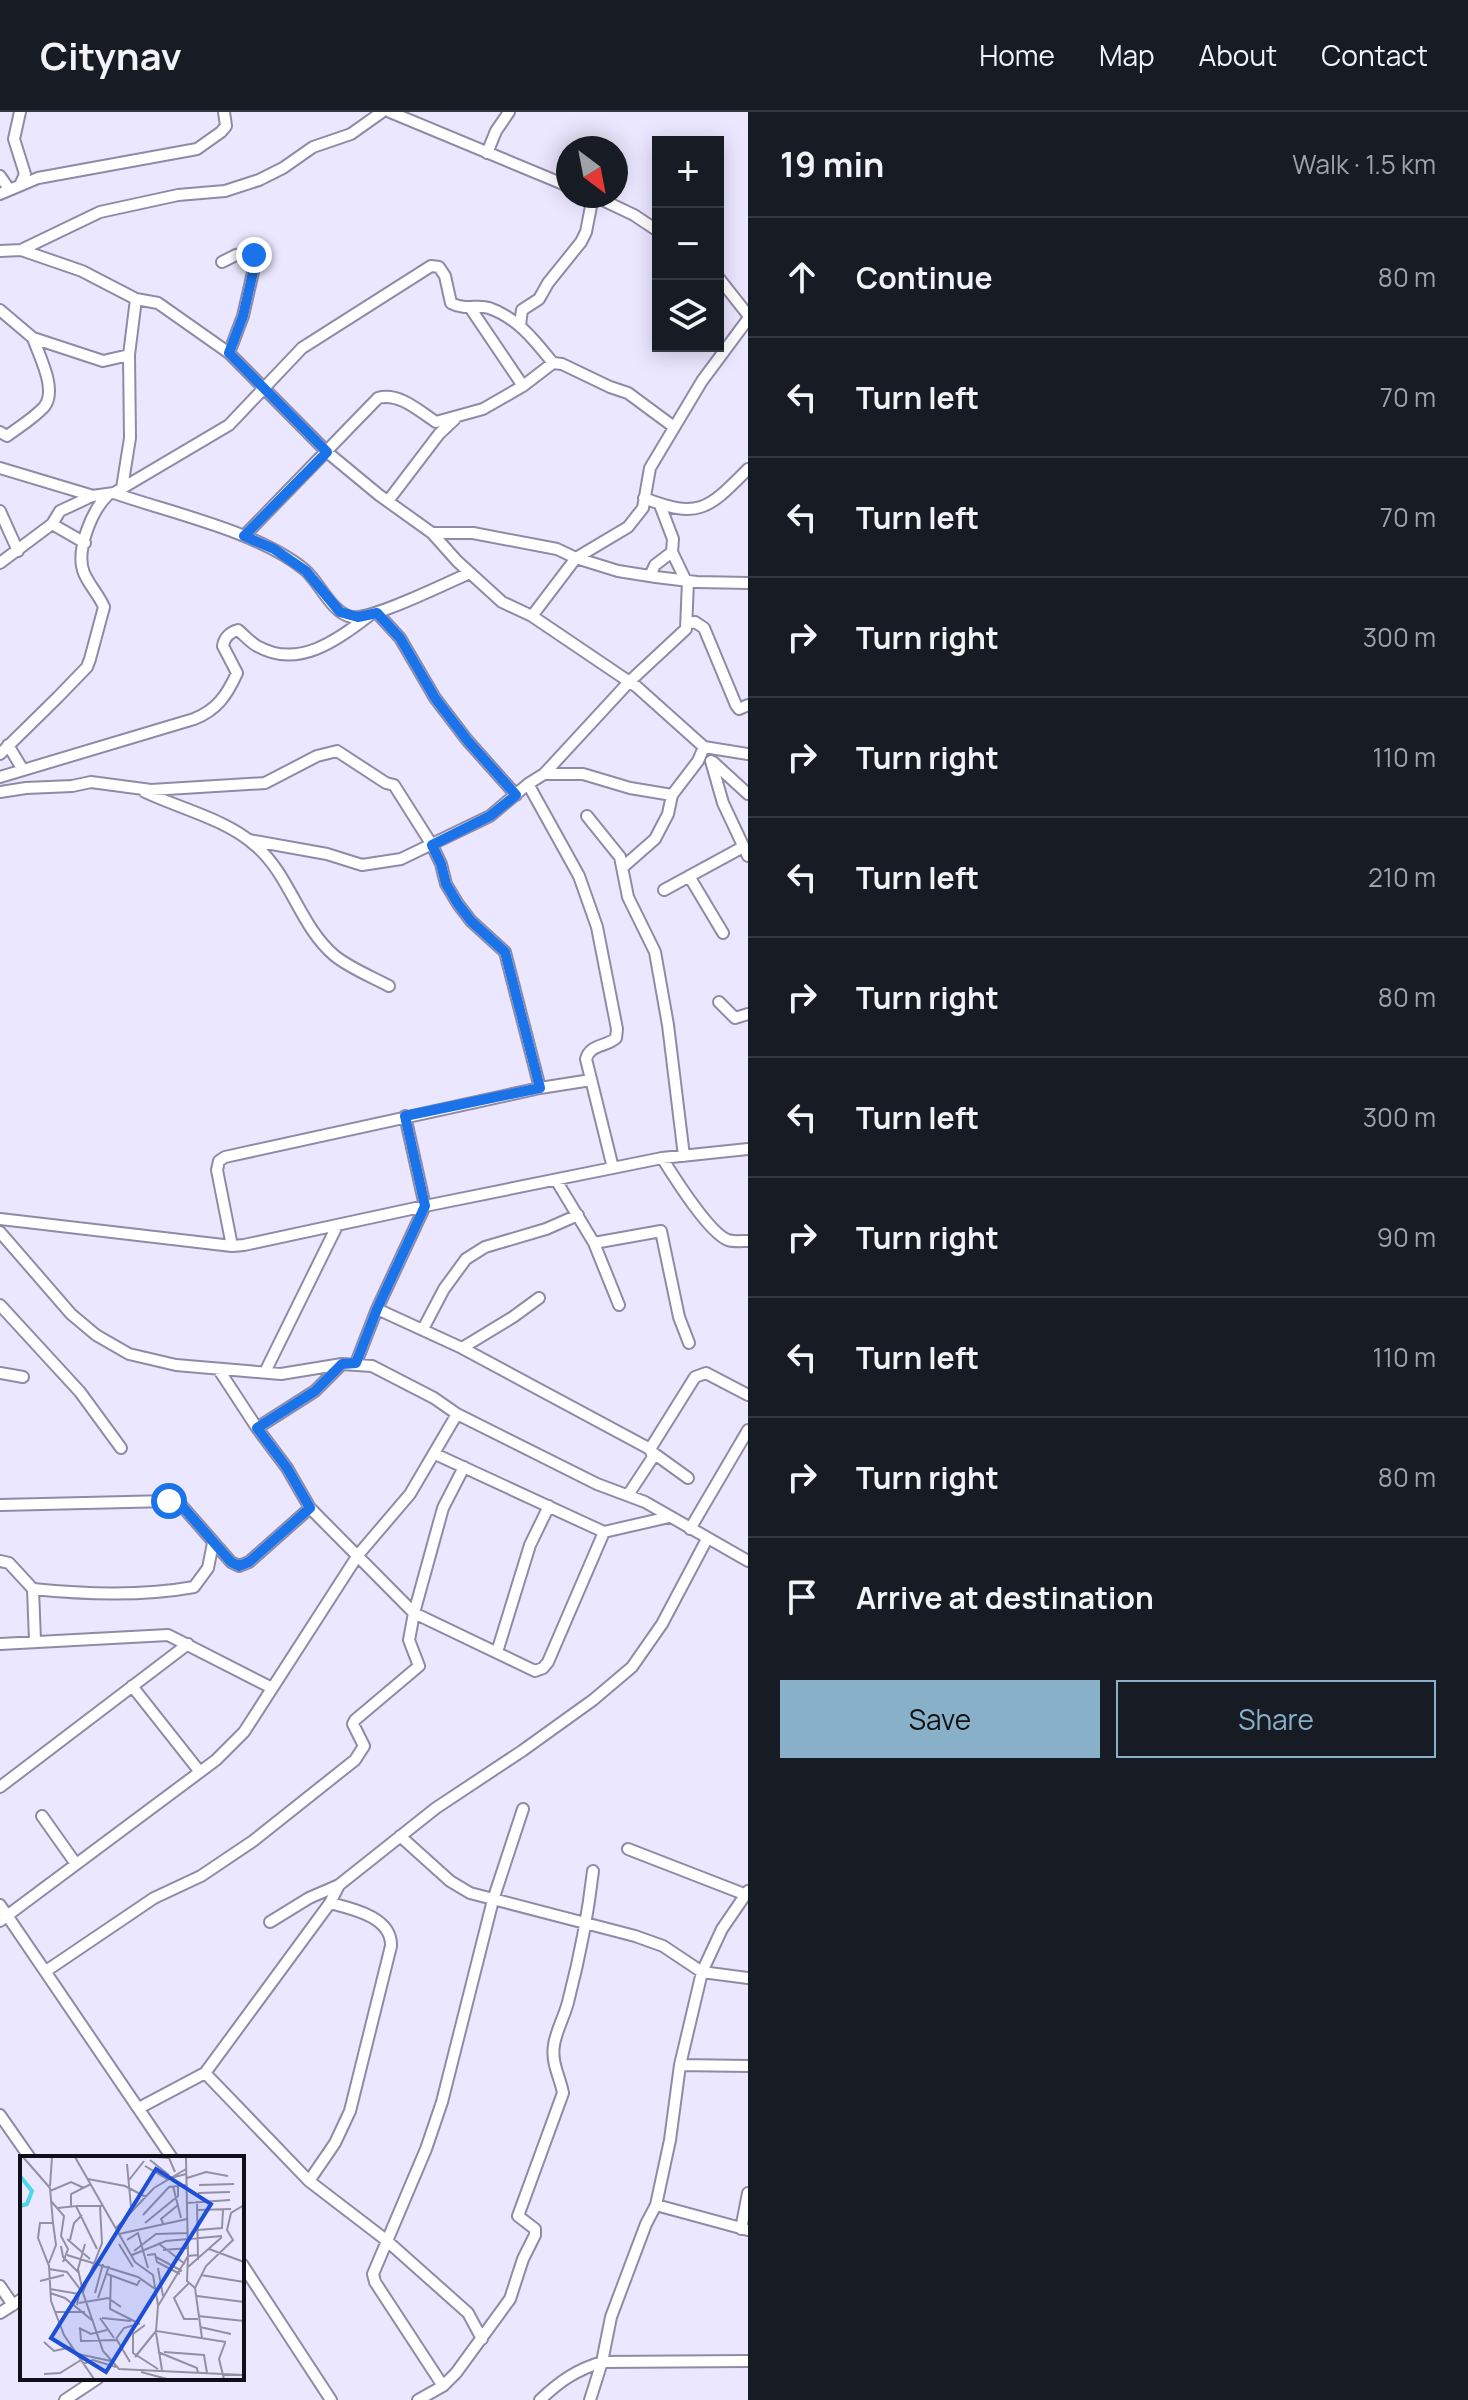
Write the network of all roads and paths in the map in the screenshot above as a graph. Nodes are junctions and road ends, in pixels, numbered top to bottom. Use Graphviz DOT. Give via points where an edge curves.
graph roads {
  1 [pos="20,112"];
  2 [pos="224,112"];
  3 [pos="382,112"];
  4 [pos="390,112"];
  5 [pos="509,112"];
  6 [pos="487,153"];
  7 [pos="0,176"];
  8 [pos="556,181"];
  9 [pos="21,183"];
  10 [pos="4,191"];
  11 [pos="591,208"];
  12 [pos="619,208"];
  13 [pos="652,227"];
  14 [pos="21,250"];
  15 [pos="0,251"];
  16 [pos="222,262"];
  17 [pos="720,280"];
  18 [pos="136,299"];
  19 [pos="471,309"];
  20 [pos="0,310"];
  21 [pos="747,314"];
  22 [pos="520,325"];
  23 [pos="33,338"];
  24 [pos="229,353"];
  25 [pos="129,355"];
  26 [pos="553,363"];
  27 [pos="523,386"];
  28 [pos="264,388"];
  29 [pos="457,417"];
  30 [pos="674,427"];
  31 [pos="0,432"];
  32 [pos="327,452"];
  33 [pos="0,468"];
  34 [pos="748,469"];
  35 [pos="115,492"];
  36 [pos="92,496"];
  37 [pos="644,498"];
  38 [pos="388,501"];
  39 [pos="660,505"];
  40 [pos="0,511"];
  41 [pos="52,524"];
  42 [pos="432,533"];
  43 [pos="244,536"];
  44 [pos="85,543"];
  45 [pos="18,551"];
  46 [pos="672,552"];
  47 [pos="576,558"];
  48 [pos="0,563"];
  49 [pos="470,573"];
  50 [pos="650,576"];
  51 [pos="687,581"];
  52 [pos="748,583"];
  53 [pos="374,614"];
  54 [pos="532,616"];
  55 [pos="688,623"];
  56 [pos="629,682"];
  57 [pos="748,705"];
  58 [pos="8,745"];
  59 [pos="707,748"];
  60 [pos="0,754"];
  61 [pos="748,754"];
  62 [pos="711,761"];
  63 [pos="23,770"];
  64 [pos="544,774"];
  65 [pos="0,777"];
  66 [pos="528,784"];
  67 [pos="136,788"];
  68 [pos="0,792"];
  69 [pos="748,794"];
  70 [pos="516,795"];
  71 [pos="672,795"];
  72 [pos="587,816"];
  73 [pos="249,840"];
  74 [pos="432,845"];
  75 [pos="746,852"];
  76 [pos="623,867"];
  77 [pos="689,876"];
  78 [pos="664,890"];
  79 [pos="723,933"];
  80 [pos="389,986"];
  81 [pos="719,1002"];
  82 [pos="748,1014"];
  83 [pos="591,1080"];
  84 [pos="540,1088"];
  85 [pos="405,1116"];
  86 [pos="748,1149"];
  87 [pos="684,1156"];
  88 [pos="662,1158"];
  89 [pos="613,1168"];
  90 [pos="556,1180"];
  91 [pos="425,1206"];
  92 [pos="578,1215"];
  93 [pos="0,1219"];
  94 [pos="337,1226"];
  95 [pos="0,1232"];
  96 [pos="748,1241"];
  97 [pos="594,1243"];
  98 [pos="232,1246"];
  99 [pos="539,1298"];
  100 [pos="0,1305"];
  101 [pos="619,1305"];
  102 [pos="377,1309"];
  103 [pos="423,1329"];
  104 [pos="689,1343"];
  105 [pos="462,1348"];
  106 [pos="356,1363"];
  107 [pos="342,1364"];
  108 [pos="219,1370"];
  109 [pos="265,1372"];
  110 [pos="0,1373"];
  111 [pos="23,1377"];
  112 [pos="748,1395"];
  113 [pos="457,1414"];
  114 [pos="257,1428"];
  115 [pos="748,1430"];
  116 [pos="121,1448"];
  117 [pos="651,1450"];
  118 [pos="435,1454"];
  119 [pos="464,1467"];
  120 [pos="688,1478"];
  121 [pos="628,1495"];
  122 [pos="0,1505"];
  123 [pos="549,1506"];
  124 [pos="310,1508"];
  125 [pos="669,1517"];
  126 [pos="690,1529"];
  127 [pos="604,1532"];
  128 [pos="707,1539"];
  129 [pos="213,1543"];
  130 [pos="358,1555"];
  131 [pos="0,1561"];
  132 [pos="748,1561"];
  133 [pos="33,1589"];
  134 [pos="414,1613"];
  135 [pos="35,1641"];
  136 [pos="0,1644"];
  137 [pos="188,1644"];
  138 [pos="497,1652"];
  139 [pos="132,1686"];
  140 [pos="272,1688"];
  141 [pos="200,1772"];
  142 [pos="0,1787"];
  143 [pos="523,1809"];
  144 [pos="42,1816"];
  145 [pos="400,1836"];
  146 [pos="628,1849"];
  147 [pos="76,1864"];
  148 [pos="593,1871"];
  149 [pos="339,1885"];
  150 [pos="746,1892"];
  151 [pos="493,1900"];
  152 [pos="330,1903"];
  153 [pos="0,1905"];
  154 [pos="4,1919"];
  155 [pos="270,1922"];
  156 [pos="587,1923"];
  157 [pos="46,1971"];
  158 [pos="702,1972"];
  159 [pos="748,1978"];
  160 [pos="680,2065"];
  161 [pos="748,2066"];
  162 [pos="205,2073"];
  163 [pos="139,2108"];
  164 [pos="0,2115"];
  165 [pos="29,2156"];
  166 [pos="171,2156"];
  167 [pos="309,2181"];
  168 [pos="748,2193"];
  169 [pos="656,2205"];
  170 [pos="745,2230"];
  171 [pos="386,2240"];
  172 [pos="244,2267"];
  173 [pos="0,2286"];
  174 [pos="17,2302"];
  175 [pos="0,2313"];
  176 [pos="482,2339"];
  177 [pos="748,2361"];
  178 [pos="602,2362"];
  179 [pos="95,2380"];
  180 [pos="443,2386"];
  181 [pos="65,2400"];
  182 [pos="331,2400"];
  183 [pos="418,2400"];
  184 [pos="540,2400"];
  185 [pos="590,2400"];
  1 -- 9 [label="street" via="14,139 25,174"];
  2 -- 9 [label="street" via="226,126 197,149"];
  3 -- 14 [label="street" via="351,134 313,147 259,180 225,191 100,212"];
  4 -- 6 [label="street"];
  5 -- 6 [label="street"];
  6 -- 8 [label="street"];
  7 -- 10 [label="street"];
  9 -- 10 [label="street"];
  11 -- 22 [label="street" via="581,242 539,299 522,310"];
  12 -- 13 [label="street"];
  14 -- 15 [label="street"];
  14 -- 18 [label="street" via="82,271"];
  16 -- 24 [label="street" via="249,253 256,259"];
  17 -- 21 [label="street"];
  18 -- 24 [label="street" via="158,303"];
  18 -- 25 [label="street"];
  19 -- 22 [label="street" via="488,307"];
  19 -- 27 [label="street"];
  19 -- 28 [label="street" via="451,303 445,276 431,266 302,348"];
  20 -- 23 [label="street"];
  21 -- 30 [label="street"];
  22 -- 26 [label="street"];
  23 -- 25 [label="street" via="103,361"];
  23 -- 31 [label="street" via="49,398 7,436"];
  24 -- 28 [label="street"];
  25 -- 35 [label="street" via="130,438"];
  26 -- 27 [label="street"];
  26 -- 30 [label="street" via="628,393"];
  27 -- 29 [label="street"];
  28 -- 32 [label="street"];
  28 -- 35 [label="street" via="229,425"];
  29 -- 32 [label="street" via="436,422 395,397 378,398"];
  29 -- 38 [label="street"];
  30 -- 37 [label="street" via="650,468"];
  32 -- 38 [label="street"];
  32 -- 43 [label="street"];
  33 -- 36 [label="street"];
  34 -- 39 [label="street" via="709,506"];
  35 -- 36 [label="street"];
  35 -- 43 [label="street"];
  35 -- 44 [label="street" via="99,504"];
  36 -- 41 [label="street" via="60,511"];
  37 -- 39 [label="street"];
  37 -- 47 [label="street" via="628,527"];
  38 -- 42 [label="street"];
  39 -- 46 [label="street" via="673,539"];
  40 -- 45 [label="street"];
  41 -- 44 [label="street"];
  41 -- 45 [label="street"];
  42 -- 47 [label="street" via="473,533 557,549"];
  42 -- 49 [label="street"];
  43 -- 53 [label="street" via="306,571 340,612"];
  44 -- 58 [label="street" via="80,560 104,607 87,667"];
  45 -- 48 [label="street"];
  46 -- 50 [label="street"];
  46 -- 51 [label="street"];
  47 -- 50 [label="street"];
  47 -- 54 [label="street"];
  49 -- 53 [label="street"];
  49 -- 54 [label="street" via="502,602"];
  50 -- 51 [label="street"];
  51 -- 52 [label="street"];
  51 -- 55 [label="street"];
  53 -- 63 [label="street" via="325,646 292,655 256,646 233,631 223,646 237,673 212,710"];
  53 -- 70 [label="street" via="400,638 435,698"];
  54 -- 56 [label="street"];
  55 -- 56 [label="street"];
  55 -- 57 [label="street" via="704,628 736,705"];
  56 -- 59 [label="street"];
  56 -- 64 [label="street"];
  58 -- 60 [label="street"];
  58 -- 63 [label="street"];
  59 -- 61 [label="street"];
  59 -- 62 [label="street"];
  59 -- 71 [label="street"];
  62 -- 69 [label="street"];
  62 -- 75 [label="street"];
  63 -- 65 [label="street"];
  64 -- 66 [label="street"];
  64 -- 71 [label="street" via="583,774"];
  66 -- 70 [label="street"];
  66 -- 83 [label="street" via="579,876 597,927 617,1029 611,1042 588,1052"];
  67 -- 68 [label="street" via="91,782"];
  67 -- 73 [label="street"];
  67 -- 74 [label="street" via="265,783 337,751 394,785"];
  70 -- 74 [label="street" via="490,816"];
  71 -- 76 [label="street" via="655,839"];
  72 -- 76 [label="street"];
  73 -- 74 [label="street" via="362,865 401,859"];
  73 -- 80 [label="street" via="272,864 335,956"];
  74 -- 84 [label="street" via="458,904 505,952"];
  75 -- 77 [label="street"];
  76 -- 87 [label="street" via="628,897 655,952"];
  77 -- 78 [label="street"];
  77 -- 79 [label="street"];
  81 -- 82 [label="street" via="735,1018"];
  83 -- 84 [label="street"];
  83 -- 89 [label="street"];
  84 -- 85 [label="street"];
  85 -- 91 [label="street"];
  85 -- 98 [label="street" via="219,1161"];
  86 -- 87 [label="street"];
  87 -- 88 [label="street"];
  88 -- 89 [label="street"];
  88 -- 96 [label="street" via="717,1232 729,1240"];
  89 -- 90 [label="street"];
  90 -- 91 [label="street"];
  90 -- 92 [label="street"];
  91 -- 94 [label="street"];
  91 -- 102 [label="street"];
  92 -- 97 [label="street"];
  92 -- 103 [label="street" via="485,1247 466,1259"];
  93 -- 98 [label="street"];
  94 -- 98 [label="street"];
  94 -- 109 [label="street"];
  95 -- 108 [label="street" via="96,1335 129,1354"];
  97 -- 101 [label="street"];
  97 -- 104 [label="street" via="661,1231"];
  99 -- 105 [label="street"];
  100 -- 116 [label="street" via="80,1392"];
  102 -- 103 [label="street"];
  102 -- 106 [label="street"];
  103 -- 105 [label="street"];
  105 -- 117 [label="street"];
  106 -- 107 [label="street"];
  106 -- 113 [label="street" via="383,1371"];
  107 -- 109 [label="street"];
  107 -- 114 [label="street" via="315,1391"];
  108 -- 109 [label="street"];
  108 -- 114 [label="street"];
  110 -- 111 [label="street"];
  112 -- 117 [label="street" via="701,1373"];
  113 -- 118 [label="street"];
  113 -- 121 [label="street"];
  114 -- 124 [label="street"];
  115 -- 126 [label="street"];
  117 -- 120 [label="street"];
  117 -- 121 [label="street" via="653,1457"];
  118 -- 119 [label="street"];
  118 -- 130 [label="street" via="410,1494"];
  119 -- 123 [label="street"];
  119 -- 134 [label="street" via="443,1508"];
  121 -- 125 [label="street"];
  122 -- 129 [label="street" via="169,1501 182,1506"];
  123 -- 127 [label="street"];
  123 -- 138 [label="street" via="530,1545"];
  124 -- 129 [label="street" via="239,1566"];
  124 -- 130 [label="street"];
  125 -- 126 [label="street"];
  125 -- 127 [label="street"];
  126 -- 128 [label="street"];
  127 -- 138 [label="street" via="543,1668 535,1671"];
  128 -- 132 [label="street"];
  128 -- 145 [label="street" via="662,1624 632,1667"];
  129 -- 133 [label="street" via="208,1568 194,1587 146,1592"];
  130 -- 134 [label="street"];
  130 -- 140 [label="street"];
  131 -- 133 [label="street" via="9,1563"];
  133 -- 135 [label="street"];
  134 -- 138 [label="street"];
  134 -- 157 [label="street" via="409,1640 419,1666 355,1720 364,1746 355,1760 253,1841 201,1876 154,1898"];
  135 -- 136 [label="street"];
  135 -- 137 [label="street" via="168,1635"];
  137 -- 139 [label="street"];
  137 -- 140 [label="street"];
  139 -- 141 [label="street"];
  139 -- 142 [label="street"];
  140 -- 141 [label="street" via="244,1732"];
  141 -- 147 [label="street"];
  143 -- 151 [label="street"];
  144 -- 147 [label="street"];
  145 -- 149 [label="street"];
  145 -- 151 [label="street" via="450,1881"];
  146 -- 150 [label="street"];
  147 -- 154 [label="street"];
  148 -- 156 [label="street"];
  149 -- 152 [label="street"];
  149 -- 155 [label="street"];
  150 -- 158 [label="street"];
  151 -- 156 [label="street"];
  151 -- 171 [label="street" via="442,2102"];
  152 -- 162 [label="street"];
  152 -- 167 [label="street" via="365,1913 385,1927 391,1946 350,2111"];
  153 -- 154 [label="street"];
  154 -- 157 [label="street"];
  156 -- 158 [label="street" via="663,1946"];
  156 -- 176 [label="street" via="554,2046 563,2093 518,2216 535,2229 535,2235 510,2299"];
  157 -- 163 [label="street"];
  158 -- 159 [label="street"];
  158 -- 160 [label="street"];
  160 -- 161 [label="street"];
  160 -- 169 [label="street"];
  162 -- 163 [label="street"];
  162 -- 167 [label="street"];
  163 -- 166 [label="street"];
  164 -- 165 [label="street"];
  167 -- 171 [label="street"];
  168 -- 170 [label="street"];
  169 -- 170 [label="street"];
  169 -- 178 [label="street" via="611,2317"];
  171 -- 176 [label="street" via="468,2313"];
  171 -- 180 [label="street" via="374,2269 375,2282"];
  172 -- 182 [label="street"];
  173 -- 174 [label="street"];
  174 -- 175 [label="street"];
  176 -- 180 [label="street"];
  177 -- 178 [label="street"];
  178 -- 184 [label="street" via="562,2379"];
  178 -- 185 [label="street"];
  179 -- 181 [label="street"];
  180 -- 183 [label="street"];
}
